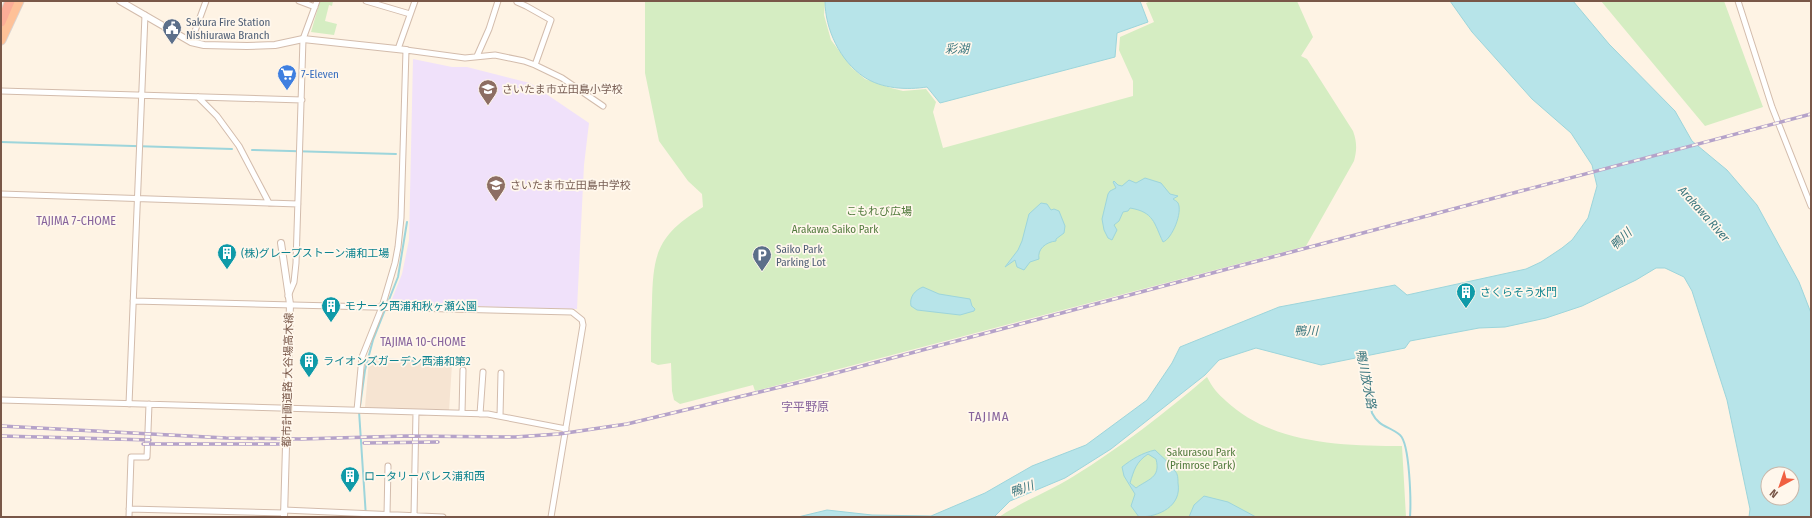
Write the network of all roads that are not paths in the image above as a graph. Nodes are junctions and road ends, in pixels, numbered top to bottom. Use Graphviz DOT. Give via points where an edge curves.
graph roads {
  1 [pos="10,1"];
  2 [pos="19,1"];
  3 [pos="120,1"];
  4 [pos="206,1"];
  5 [pos="299,1"];
  6 [pos="317,1"];
  7 [pos="366,1"];
  8 [pos="415,1"];
  9 [pos="498,1"];
  10 [pos="518,1"];
  11 [pos="1738,1"];
  12 [pos="315,7"];
  13 [pos="410,14"];
  14 [pos="145,15"];
  15 [pos="1,22"];
  16 [pos="303,39"];
  17 [pos="1,40"];
  18 [pos="191,42"];
  19 [pos="398,49"];
  20 [pos="406,50"];
  21 [pos="477,56"];
  22 [pos="535,65"];
  23 [pos="1,91"];
  24 [pos="142,95"];
  25 [pos="198,97"];
  26 [pos="302,100"];
  27 [pos="603,106"];
  28 [pos="1,194"];
  29 [pos="137,199"];
  30 [pos="269,203"];
  31 [pos="298,204"];
  32 [pos="1811,206"];
  33 [pos="281,243"];
  34 [pos="288,296"];
  35 [pos="133,301"];
  36 [pos="290,304"];
  37 [pos="382,307"];
  38 [pos="463,370"];
  39 [pos="483,372"];
  40 [pos="502,373"];
  41 [pos="1,400"];
  42 [pos="129,404"];
  43 [pos="149,404"];
  44 [pos="288,408"];
  45 [pos="357,410"];
  46 [pos="416,412"];
  47 [pos="462,413"];
  48 [pos="480,414"];
  49 [pos="500,416"];
  50 [pos="566,429"];
  51 [pos="388,466"];
  52 [pos="129,509"];
  53 [pos="284,513"];
  54 [pos="387,515"];
  55 [pos="414,516"];
  56 [pos="129,517"];
  57 [pos="443,517"];
  58 [pos="551,517"];
  1 -- 15 [label="highway"];
  2 -- 17 [label="highway"];
  3 -- 14 [label="street"];
  4 -- 18 [label="street"];
  5 -- 12 [label="street"];
  6 -- 12 [label="street"];
  7 -- 13 [label="street"];
  8 -- 13 [label="street"];
  9 -- 21 [label="street"];
  10 -- 22 [label="street" via="551,20"];
  11 -- 32 [label="street" via="1772,107"];
  12 -- 16 [label="street"];
  13 -- 19 [label="street"];
  14 -- 18 [label="street"];
  14 -- 24 [label="street"];
  16 -- 18 [label="street" via="275,45 246,46 204,45"];
  16 -- 19 [label="street"];
  16 -- 26 [label="street"];
  19 -- 20 [label="street"];
  20 -- 21 [label="street" via="466,58"];
  20 -- 37 [label="street" via="401,218 395,264"];
  21 -- 22 [label="street" via="495,55"];
  22 -- 27 [label="street" via="562,78"];
  23 -- 24 [label="street"];
  24 -- 25 [label="street"];
  24 -- 29 [label="street"];
  25 -- 26 [label="street"];
  25 -- 30 [label="street" via="217,116 239,146"];
  26 -- 31 [label="street"];
  28 -- 29 [label="street"];
  29 -- 30 [label="street"];
  29 -- 35 [label="street"];
  30 -- 31 [label="street"];
  31 -- 34 [label="street" via="294,282"];
  33 -- 34 [label="street, 都市計画道路 大谷場高木線"];
  34 -- 36 [label="street, 都市計画道路 大谷場高木線"];
  35 -- 36 [label="street"];
  35 -- 42 [label="street"];
  36 -- 37 [label="street"];
  36 -- 44 [label="street, 都市計画道路 大谷場高木線"];
  37 -- 45 [label="street" via="362,357"];
  37 -- 50 [label="street" via="572,312 583,325"];
  38 -- 47 [label="street"];
  39 -- 48 [label="street"];
  40 -- 49 [label="street"];
  41 -- 42 [label="street"];
  42 -- 43 [label="street"];
  43 -- 44 [label="street"];
  43 -- 52 [label="street" via="147,457 131,457"];
  44 -- 45 [label="street"];
  44 -- 53 [label="street, 都市計画道路 大谷場高木線"];
  45 -- 46 [label="street"];
  46 -- 47 [label="street"];
  46 -- 55 [label="street"];
  47 -- 48 [label="street"];
  48 -- 49 [label="street"];
  49 -- 50 [label="street"];
  50 -- 58 [label="street"];
  51 -- 54 [label="street"];
  52 -- 53 [label="street"];
  52 -- 56 [label="street"];
  53 -- 54 [label="street"];
  54 -- 55 [label="street"];
  55 -- 57 [label="street"];
}
